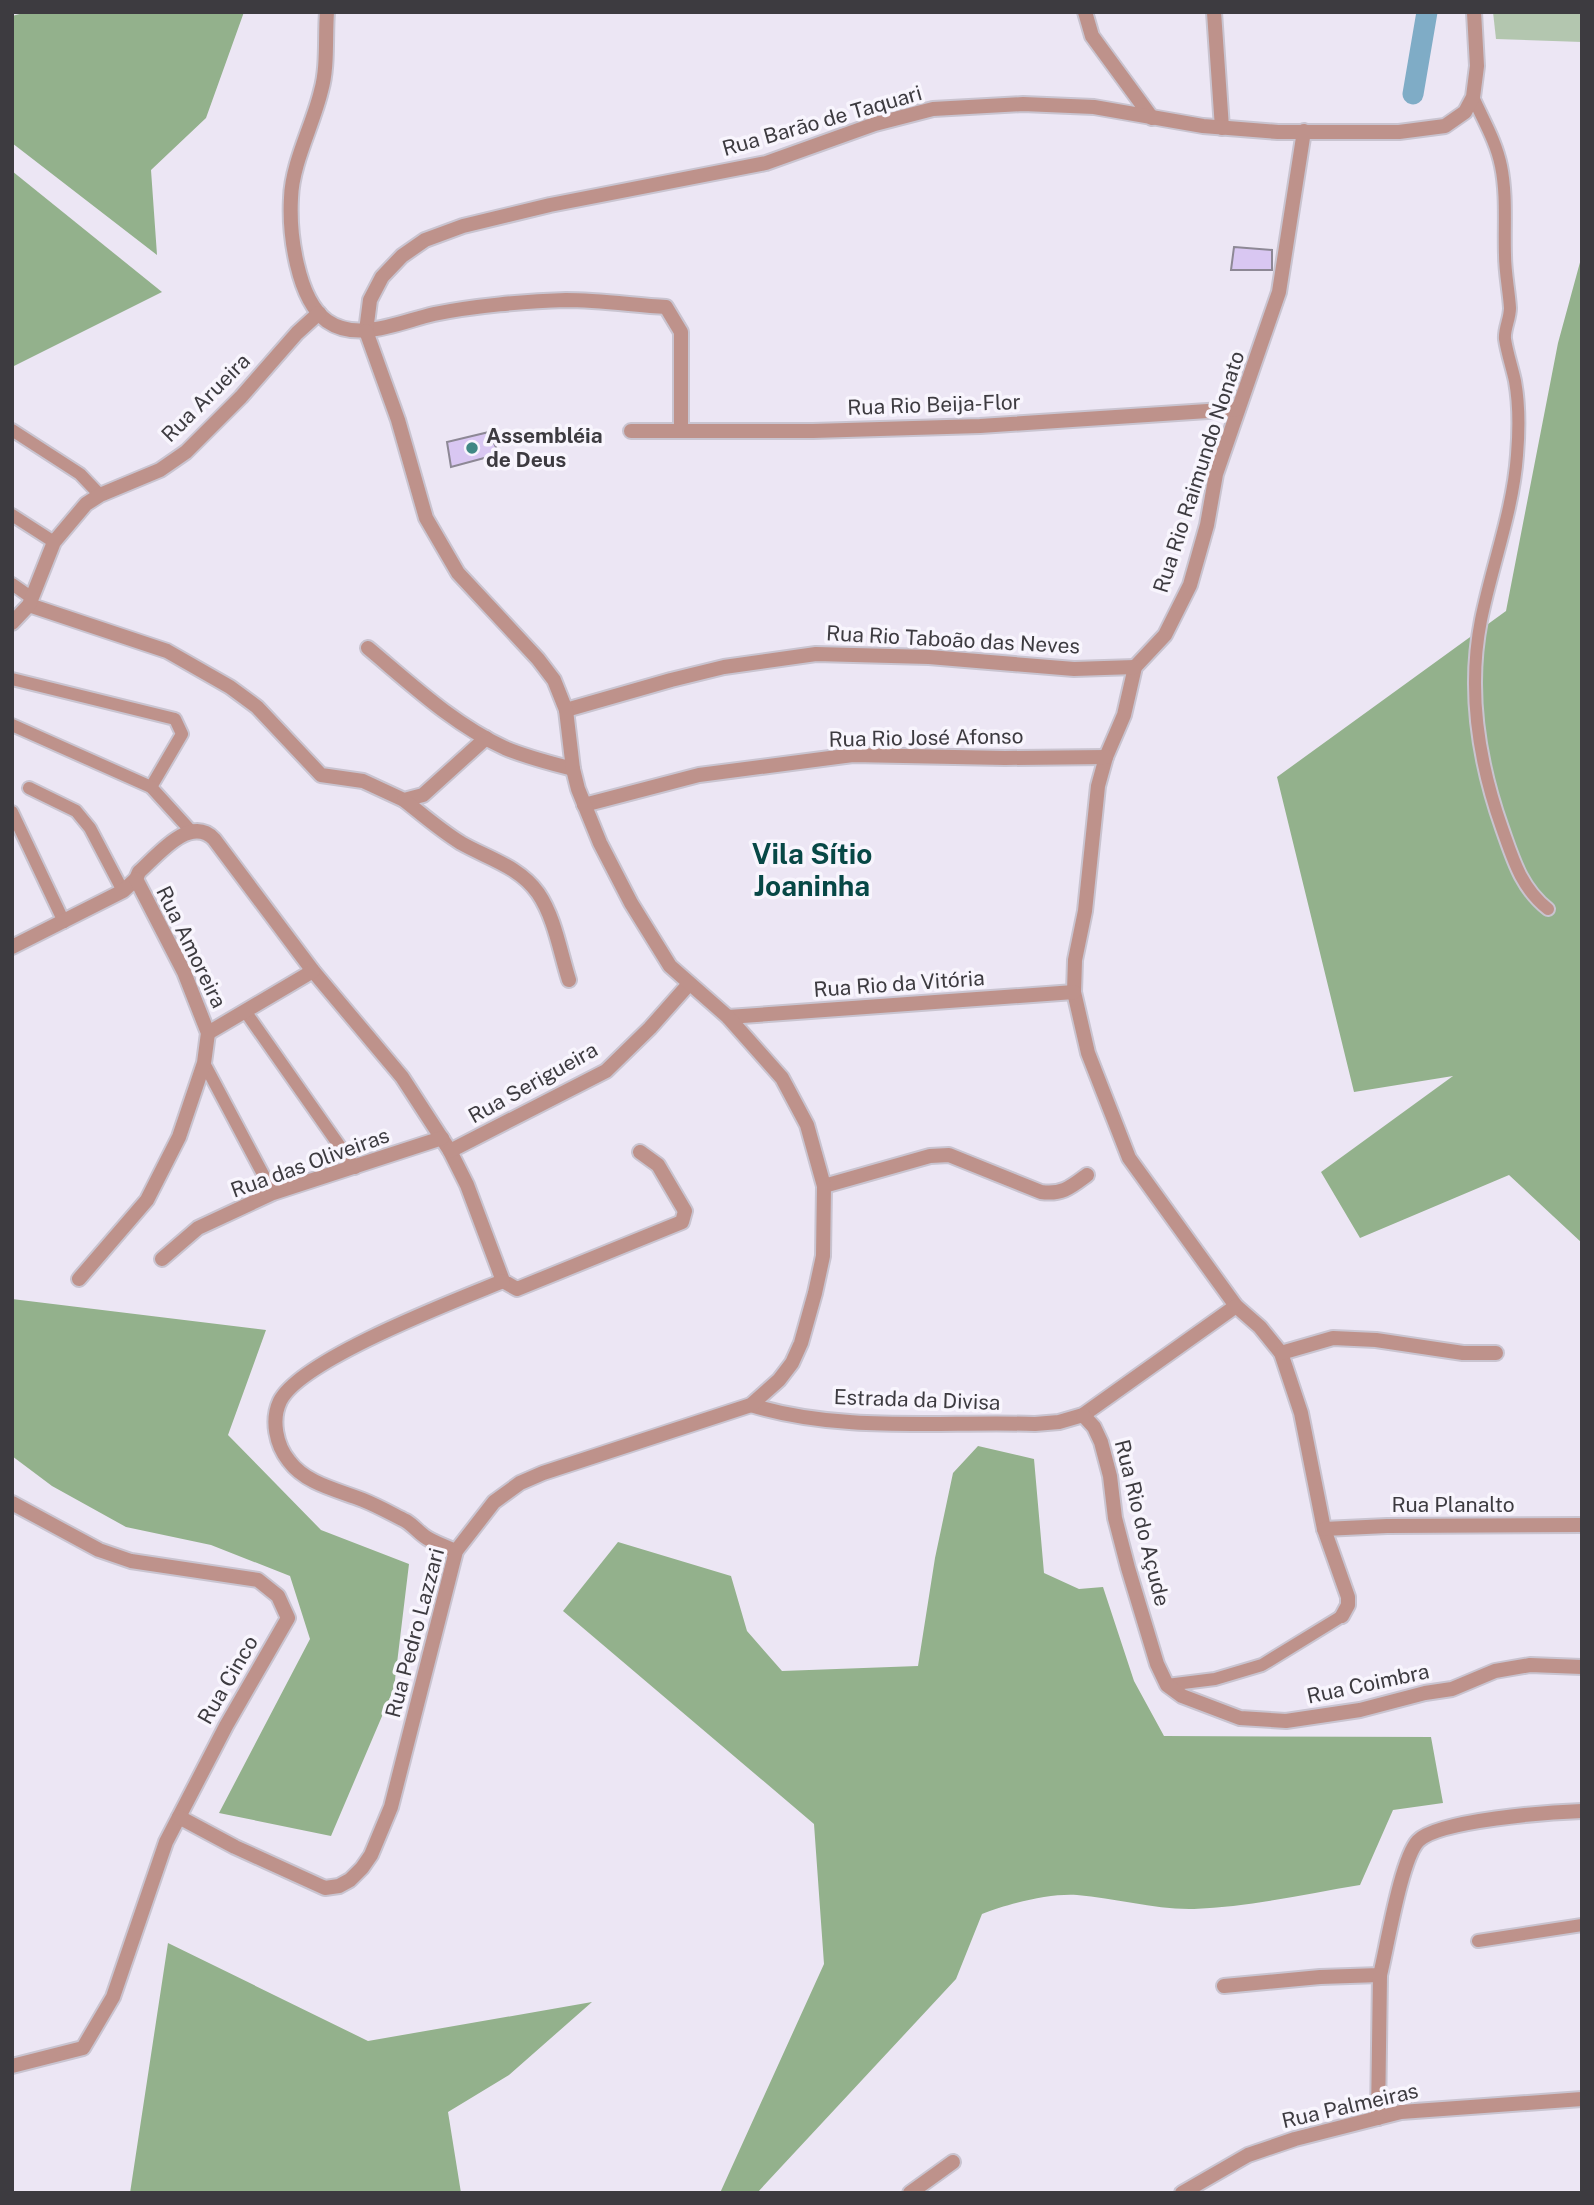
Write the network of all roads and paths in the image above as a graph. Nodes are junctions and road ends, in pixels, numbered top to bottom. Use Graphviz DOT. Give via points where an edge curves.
graph roads {
  1 [pos="327,12"];
  2 [pos="1085,12"];
  3 [pos="1214,12"];
  4 [pos="1474,12"];
  5 [pos="1473,97"];
  6 [pos="1152,118"];
  7 [pos="1222,128"];
  8 [pos="1304,131"];
  9 [pos="319,313"];
  10 [pos="366,331"];
  11 [pos="1238,409"];
  12 [pos="12,430"];
  13 [pos="681,430"];
  14 [pos="631,431"];
  15 [pos="100,495"];
  16 [pos="12,515"];
  17 [pos="54,542"];
  18 [pos="12,584"];
  19 [pos="30,601"];
  20 [pos="12,623"];
  21 [pos="368,648"];
  22 [pos="1135,667"];
  23 [pos="12,679"];
  24 [pos="566,710"];
  25 [pos="12,725"];
  26 [pos="486,738"];
  27 [pos="1106,757"];
  28 [pos="573,769"];
  29 [pos="151,787"];
  30 [pos="29,788"];
  31 [pos="404,800"];
  32 [pos="584,805"];
  33 [pos="12,812"];
  34 [pos="191,831"];
  35 [pos="136,879"];
  36 [pos="123,891"];
  37 [pos="1548,909"];
  38 [pos="64,922"];
  39 [pos="12,947"];
  40 [pos="313,971"];
  41 [pos="569,980"];
  42 [pos="690,984"];
  43 [pos="1074,992"];
  44 [pos="245,1011"];
  45 [pos="728,1017"];
  46 [pos="208,1033"];
  47 [pos="204,1063"];
  48 [pos="442,1138"];
  49 [pos="450,1151"];
  50 [pos="640,1152"];
  51 [pos="355,1168"];
  52 [pos="1087,1175"];
  53 [pos="824,1186"];
  54 [pos="273,1194"];
  55 [pos="162,1259"];
  56 [pos="79,1279"];
  57 [pos="503,1281"];
  58 [pos="1236,1306"];
  59 [pos="1282,1353"];
  60 [pos="1496,1353"];
  61 [pos="751,1405"];
  62 [pos="1083,1415"];
  63 [pos="12,1503"];
  64 [pos="1582,1525"];
  65 [pos="1324,1529"];
  66 [pos="456,1551"];
  67 [pos="1342,1616"];
  68 [pos="1582,1667"];
  69 [pos="1167,1685"];
  70 [pos="1582,1811"];
  71 [pos="179,1817"];
  72 [pos="1582,1925"];
  73 [pos="1478,1941"];
  74 [pos="1380,1975"];
  75 [pos="1224,1986"];
  76 [pos="12,2066"];
  77 [pos="1582,2099"];
  78 [pos="1378,2118"];
  79 [pos="953,2162"];
  80 [pos="910,2193"];
  81 [pos="1182,2193"];
  1 -- 9 [label="street" via="322,89 290,195 290,226 303,289"];
  2 -- 6 [label="street" via="1092,36"];
  3 -- 7 [label="street"];
  4 -- 5 [label="street" via="1477,66"];
  5 -- 8 [label="street, Rua Barão de Taquari" via="1465,112 1445,126 1355,133"];
  5 -- 37 [label="lane" via="1501,165 1510,311 1505,337 1516,384 1517,418 1508,517 1478,645 1476,723 1487,780 1514,862 1527,890"];
  6 -- 7 [label="street, Rua Barão de Taquari"];
  6 -- 10 [label="street, Rua Barão de Taquari" via="1094,107 1023,104 933,109 875,124 766,163 464,226 425,240 382,277 370,300"];
  7 -- 8 [label="street, Rua Barão de Taquari"];
  8 -- 11 [label="street, Rua Rio Raimundo Nonato" via="1279,292"];
  9 -- 10 [label="street" via="328,322"];
  9 -- 15 [label="street, Rua Arueira" via="186,452 160,470"];
  10 -- 13 [label="street" via="437,313 509,304 566,300 666,307 681,332"];
  10 -- 24 [label="street" via="426,518 438,542 458,573 538,659 554,680"];
  11 -- 13 [label="street, Rua Rio Beija-Flor" via="980,426"];
  11 -- 22 [label="street, Rua Rio Raimundo Nonato" via="1216,474 1190,585 1165,635"];
  12 -- 15 [label="lane" via="80,474"];
  13 -- 14 [label="street, Rua Rio Beija-Flor"];
  15 -- 17 [label="street, Rua Arueira" via="86,504"];
  16 -- 17 [label="lane"];
  17 -- 19 [label="street, Rua Arueira"];
  18 -- 19 [label="lane"];
  19 -- 20 [label="street, Rua Arueira"];
  19 -- 31 [label="street" via="167,651 257,707 321,775 363,781"];
  21 -- 26 [label="street" via="433,702"];
  22 -- 24 [label="street, Rua Rio Taboão das Neves" via="1074,669 929,657 816,654 724,667"];
  22 -- 27 [label="street" via="1124,715"];
  23 -- 29 [label="lane" via="175,719 182,734"];
  24 -- 28 [label="street"];
  25 -- 29 [label="lane"];
  26 -- 28 [label="street"];
  26 -- 31 [label="street" via="423,794"];
  27 -- 32 [label="street, Rua Rio José Afonso" via="853,755 699,775"];
  27 -- 43 [label="street" via="1098,786"];
  28 -- 32 [label="street"];
  29 -- 34 [label="lane"];
  30 -- 36 [label="lane" via="76,811"];
  31 -- 41 [label="street" via="462,843 499,860 537,892"];
  32 -- 42 [label="street" via="650,934 670,966"];
  33 -- 38 [label="lane"];
  34 -- 35 [label="street"];
  34 -- 40 [label="street" via="208,833 214,839"];
  35 -- 36 [label="street"];
  35 -- 46 [label="street, Rua Amoreira" via="184,972"];
  36 -- 38 [label="street"];
  38 -- 39 [label="street"];
  40 -- 44 [label="street"];
  40 -- 48 [label="street" via="402,1077"];
  42 -- 45 [label="street"];
  42 -- 49 [label="street, Rua Serigueira" via="606,1071"];
  43 -- 45 [label="street, Rua Rio da Vitória"];
  43 -- 58 [label="street" via="1088,1053 1129,1158"];
  44 -- 46 [label="street"];
  44 -- 51 [label="lane"];
  45 -- 53 [label="street" via="782,1078 807,1125"];
  46 -- 47 [label="street"];
  47 -- 54 [label="lane"];
  47 -- 56 [label="street" via="179,1137 147,1200"];
  48 -- 49 [label="street"];
  48 -- 51 [label="street, Rua das Oliveiras"];
  49 -- 57 [label="street"];
  50 -- 57 [label="street" via="657,1164 685,1211 682,1222 517,1289"];
  51 -- 54 [label="street, Rua das Oliveiras"];
  52 -- 53 [label="street" via="1054,1194 949,1155 930,1156"];
  53 -- 61 [label="street" via="823,1256 802,1343 779,1380"];
  54 -- 55 [label="street, Rua das Oliveiras" via="198,1228"];
  57 -- 66 [label="street" via="380,1333 324,1364 281,1400 275,1421 289,1462 306,1477 365,1501"];
  58 -- 59 [label="street"];
  58 -- 62 [label="street"];
  59 -- 60 [label="street" via="1333,1338"];
  59 -- 65 [label="street" via="1301,1413"];
  61 -- 62 [label="street, Estrada da Divisa" via="859,1422 1035,1424"];
  61 -- 66 [label="street, Rua Pedro Lazzari" via="520,1483 494,1502"];
  62 -- 69 [label="street, Rua Rio do Açude" via="1101,1442 1128,1568"];
  63 -- 71 [label="street, Rua Cinco" via="99,1550 131,1561 258,1580 278,1596 288,1618"];
  64 -- 65 [label="street, Rua Planalto"];
  65 -- 67 [label="street" via="1348,1597"];
  66 -- 71 [label="street, Rua Pedro Lazzari" via="391,1807 371,1855 350,1880 325,1888"];
  67 -- 69 [label="lane" via="1262,1665 1215,1679"];
  68 -- 69 [label="street, Rua Coimbra" via="1530,1665 1495,1671 1452,1689 1286,1721 1240,1718 1182,1696"];
  70 -- 74 [label="street" via="1494,1818 1433,1831 1418,1841 1404,1874"];
  71 -- 76 [label="street, Rua Cinco" via="166,1842 113,1997 83,2048"];
  72 -- 73 [label="lane"];
  74 -- 75 [label="street"];
  74 -- 78 [label="street"];
  77 -- 78 [label="street, Rua Palmeiras" via="1428,2108"];
  78 -- 81 [label="street, Rua Palmeiras" via="1248,2155"];
  79 -- 80 [label="street"];
}
